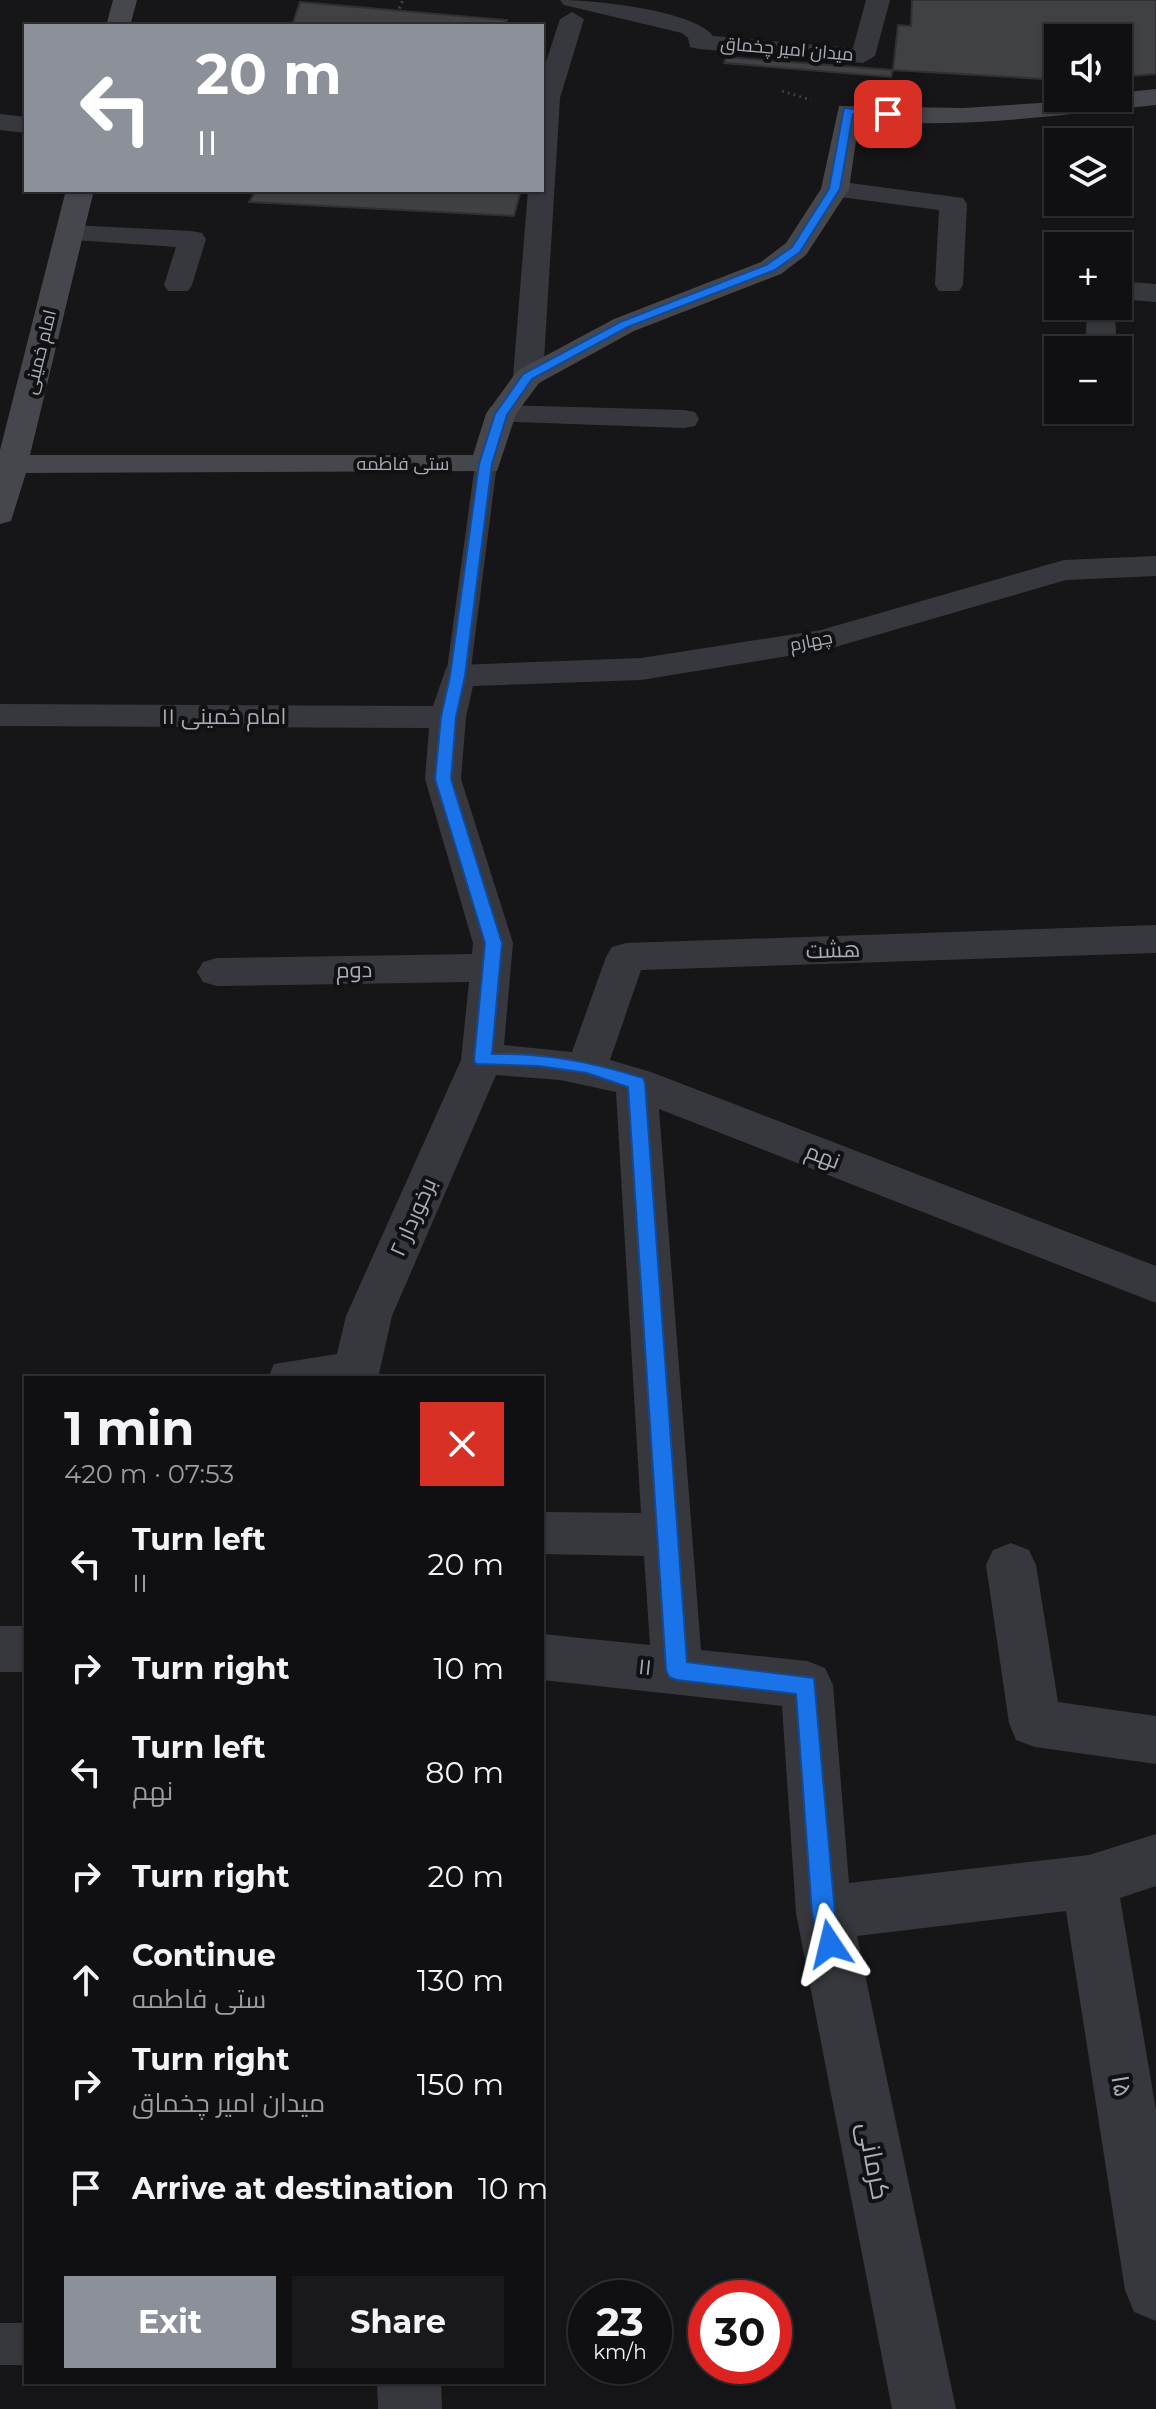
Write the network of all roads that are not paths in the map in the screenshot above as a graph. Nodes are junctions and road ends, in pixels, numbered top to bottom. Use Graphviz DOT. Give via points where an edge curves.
graph roads {
  1 [pos="125,0"];
  2 [pos="878,0"];
  3 [pos="572,9"];
  4 [pos="119,24"];
  5 [pos="1156,97"];
  6 [pos="0,122"];
  7 [pos="24,125"];
  8 [pos="544,150"];
  9 [pos="835,189"];
  10 [pos="80,192"];
  11 [pos="542,192"];
  12 [pos="70,233"];
  13 [pos="178,285"];
  14 [pos="949,285"];
  15 [pos="1132,291"];
  16 [pos="1156,293"];
  17 [pos="1101,320"];
  18 [pos="1101,336"];
  19 [pos="528,377"];
  20 [pos="501,414"];
  21 [pos="684,419"];
  22 [pos="14,464"];
  23 [pos="486,464"];
  24 [pos="0,514"];
  25 [pos="1156,566"];
  26 [pos="458,676"];
  27 [pos="0,715"];
  28 [pos="448,717"];
  29 [pos="1156,939"];
  30 [pos="492,968"];
  31 [pos="217,972"];
  32 [pos="482,1060"];
  33 [pos="587,1067"];
  34 [pos="636,1083"];
  35 [pos="1156,1285"];
  36 [pos="355,1374"];
  37 [pos="323,1376"];
  38 [pos="544,1533"];
  39 [pos="667,1535"];
  40 [pos="1011,1565"];
  41 [pos="0,1649"];
  42 [pos="24,1649"];
  43 [pos="544,1657"];
  44 [pos="677,1670"];
  45 [pos="1156,1740"];
  46 [pos="1156,1860"];
  47 [pos="1089,1882"];
  48 [pos="824,1913"];
  49 [pos="1141,2106"];
  50 [pos="1156,2290"];
  51 [pos="0,2344"];
  52 [pos="24,2344"];
  53 [pos="409,2384"];
  54 [pos="410,2409"];
  55 [pos="924,2409"];
  1 -- 4 [label="street"];
  2 -- 3 [label="street, میدان امیر چخماق" via="863,56 699,42 701,36 690,28"];
  3 -- 8 [label="street" via="547,98"];
  5 -- 9 [label="street" via="1008,112 848,111"];
  6 -- 7 [label="street"];
  9 -- 14 [label="street" via="953,204"];
  9 -- 19 [label="street" via="796,249 771,268 624,325"];
  10 -- 12 [label="street, امام خمینی"];
  11 -- 19 [label="street"];
  12 -- 13 [label="street" via="192,239"];
  12 -- 22 [label="street, امام خمینی"];
  15 -- 16 [label="street"];
  17 -- 18 [label="street"];
  19 -- 20 [label="street"];
  20 -- 21 [label="street"];
  20 -- 23 [label="street"];
  22 -- 23 [label="street, ستی فاطمه"];
  22 -- 24 [label="street, امام خمینی"];
  23 -- 26 [label="lane"];
  25 -- 26 [label="street, چهارم" via="1064,570 825,640 641,669"];
  26 -- 28 [label="street, برخوردار ۲"];
  27 -- 28 [label="street, امام خمینی ۱۱"];
  28 -- 30 [label="street, برخوردار ۲" via="443,779 493,943"];
  29 -- 33 [label="street, هشت" via="626,957"];
  30 -- 31 [label="street, دوم"];
  30 -- 32 [label="street, برخوردار ۲"];
  32 -- 33 [label="street, نهم" via="539,1059"];
  32 -- 36 [label="street, برخوردار ۲" via="369,1316"];
  33 -- 34 [label="street, نهم"];
  34 -- 35 [label="street, نهم"];
  34 -- 39 [label="street"];
  36 -- 37 [label="street"];
  38 -- 39 [label="street"];
  39 -- 44 [label="street"];
  40 -- 45 [label="street" via="1035,1723"];
  41 -- 42 [label="street"];
  43 -- 44 [label="street, ۱۱"];
  44 -- 48 [label="street, ۱۱" via="807,1685"];
  46 -- 47 [label="street"];
  47 -- 48 [label="street"];
  47 -- 49 [label="street, ۱۵"];
  48 -- 55 [label="street, کرمانی"];
  49 -- 50 [label="street, ۱۵"];
  51 -- 52 [label="lane"];
  53 -- 54 [label="street"];
}
